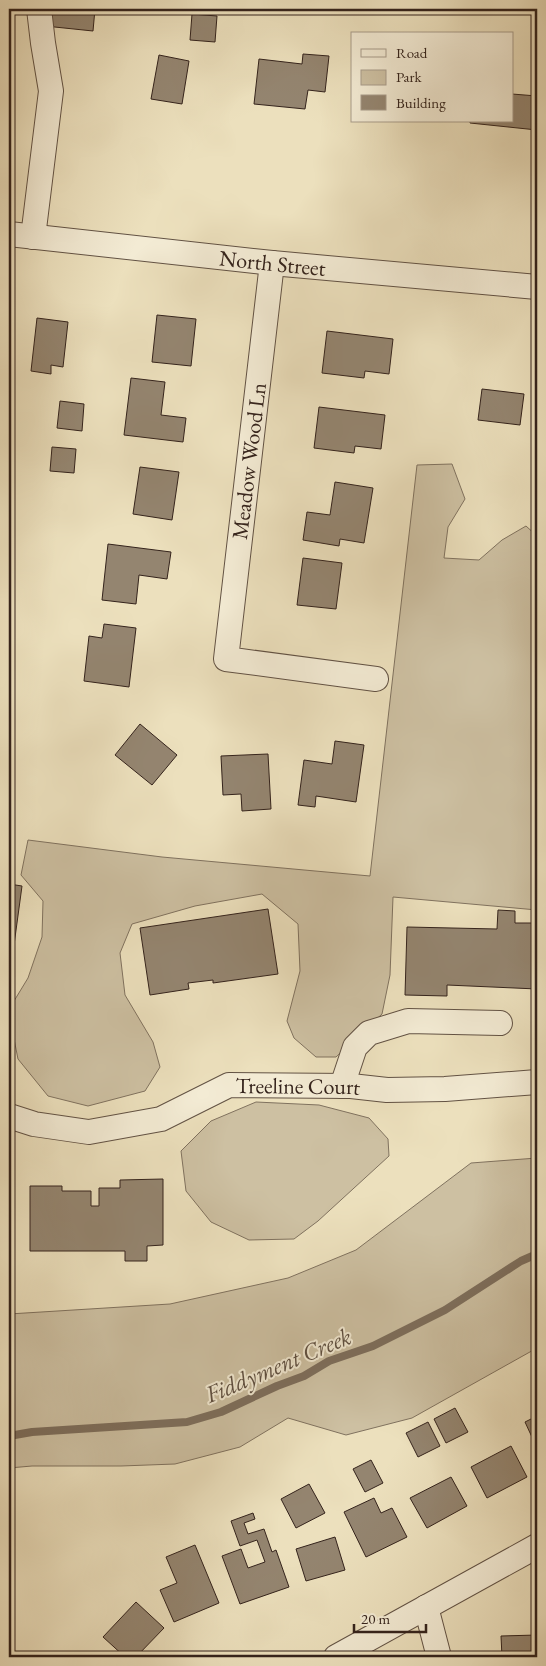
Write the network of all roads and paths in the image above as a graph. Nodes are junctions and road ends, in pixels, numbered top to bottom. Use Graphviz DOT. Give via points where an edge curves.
graph roads {
  1 [pos="39,9"];
  2 [pos="9,234"];
  3 [pos="33,237"];
  4 [pos="272,263"];
  5 [pos="537,287"];
  6 [pos="376,679"];
  7 [pos="500,1023"];
  8 [pos="537,1082"];
  9 [pos="342,1086"];
  10 [pos="9,1116"];
  11 [pos="537,1546"];
  12 [pos="426,1607"];
  13 [pos="336,1657"];
  14 [pos="439,1657"];
  1 -- 3 [label="street" via="52,91"];
  2 -- 3 [label="street, North Street"];
  3 -- 4 [label="street, North Street"];
  4 -- 5 [label="street, North Street"];
  4 -- 6 [label="street, Meadow Wood Ln" via="226,659"];
  7 -- 9 [label="street" via="408,1021 368,1033 355,1047"];
  8 -- 9 [label="street, Treeline Court" via="445,1089 387,1090"];
  9 -- 10 [label="street, Treeline Court" via="229,1085 161,1119 89,1132 34,1124"];
  11 -- 12 [label="street"];
  12 -- 13 [label="street"];
  12 -- 14 [label="street"];
}
